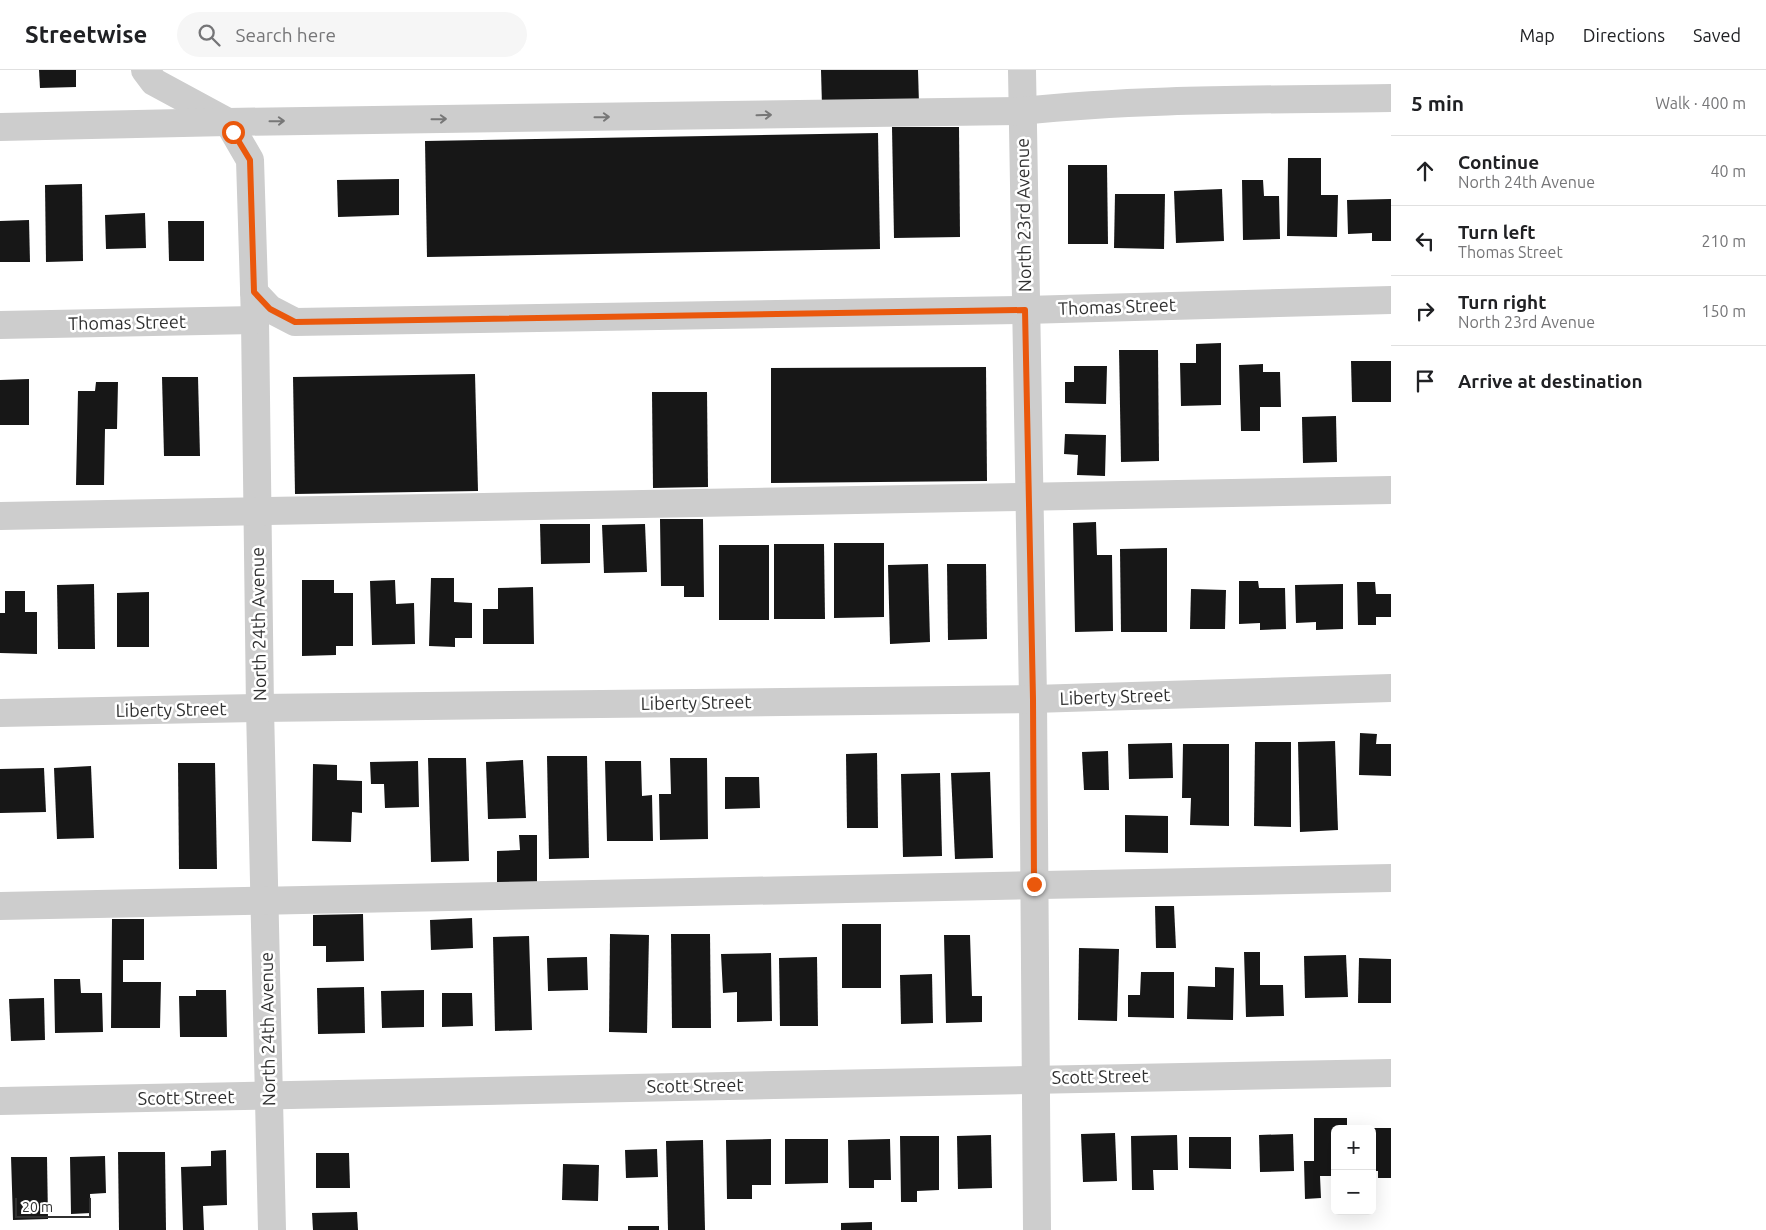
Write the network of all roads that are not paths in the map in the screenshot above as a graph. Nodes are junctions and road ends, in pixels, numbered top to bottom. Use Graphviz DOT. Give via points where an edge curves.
graph roads {
  1 [pos="145,70"];
  2 [pos="1022,70"];
  3 [pos="1391,98"];
  4 [pos="1022,111"];
  5 [pos="228,122"];
  6 [pos="0,127"];
  7 [pos="254,292"];
  8 [pos="1391,300"];
  9 [pos="1025,310"];
  10 [pos="255,320"];
  11 [pos="0,325"];
  12 [pos="1391,490"];
  13 [pos="1029,497"];
  14 [pos="258,511"];
  15 [pos="0,516"];
  16 [pos="1391,688"];
  17 [pos="1033,699"];
  18 [pos="260,708"];
  19 [pos="0,713"];
  20 [pos="1391,878"];
  21 [pos="1034,884"];
  22 [pos="265,901"];
  23 [pos="0,906"];
  24 [pos="1391,1073"];
  25 [pos="1035,1078"];
  26 [pos="269,1096"];
  27 [pos="0,1101"];
  28 [pos="272,1230"];
  29 [pos="1037,1230"];
  1 -- 5 [label="street" via="154,82"];
  2 -- 4 [label="street, North 23rd Avenue"];
  3 -- 4 [label="street" via="1152,103"];
  5 -- 4 [label="street, one-way"];
  4 -- 9 [label="street, North 23rd Avenue"];
  5 -- 6 [label="street"];
  5 -- 7 [label="street, North 24th Avenue" via="250,160"];
  7 -- 9 [label="street, Thomas Street" via="270,309 295,322"];
  7 -- 10 [label="street, North 24th Avenue"];
  8 -- 9 [label="street, Thomas Street"];
  9 -- 13 [label="street, North 23rd Avenue"];
  10 -- 11 [label="street, Thomas Street"];
  10 -- 14 [label="street, North 24th Avenue"];
  12 -- 13 [label="street"];
  13 -- 14 [label="street"];
  13 -- 17 [label="street, North 23rd Avenue"];
  14 -- 15 [label="street"];
  14 -- 18 [label="street, North 24th Avenue"];
  16 -- 17 [label="street, Liberty Street"];
  17 -- 18 [label="street, Liberty Street"];
  17 -- 21 [label="street, North 23rd Avenue"];
  18 -- 19 [label="street, Liberty Street"];
  18 -- 22 [label="street, North 24th Avenue"];
  20 -- 21 [label="street"];
  21 -- 22 [label="street"];
  21 -- 25 [label="street, North 23rd Avenue"];
  22 -- 23 [label="street"];
  22 -- 26 [label="street, North 24th Avenue"];
  24 -- 25 [label="street, Scott Street"];
  25 -- 26 [label="street, Scott Street"];
  25 -- 29 [label="street, North 23rd Avenue"];
  26 -- 27 [label="street, Scott Street"];
  26 -- 28 [label="street, North 24th Avenue"];
}
